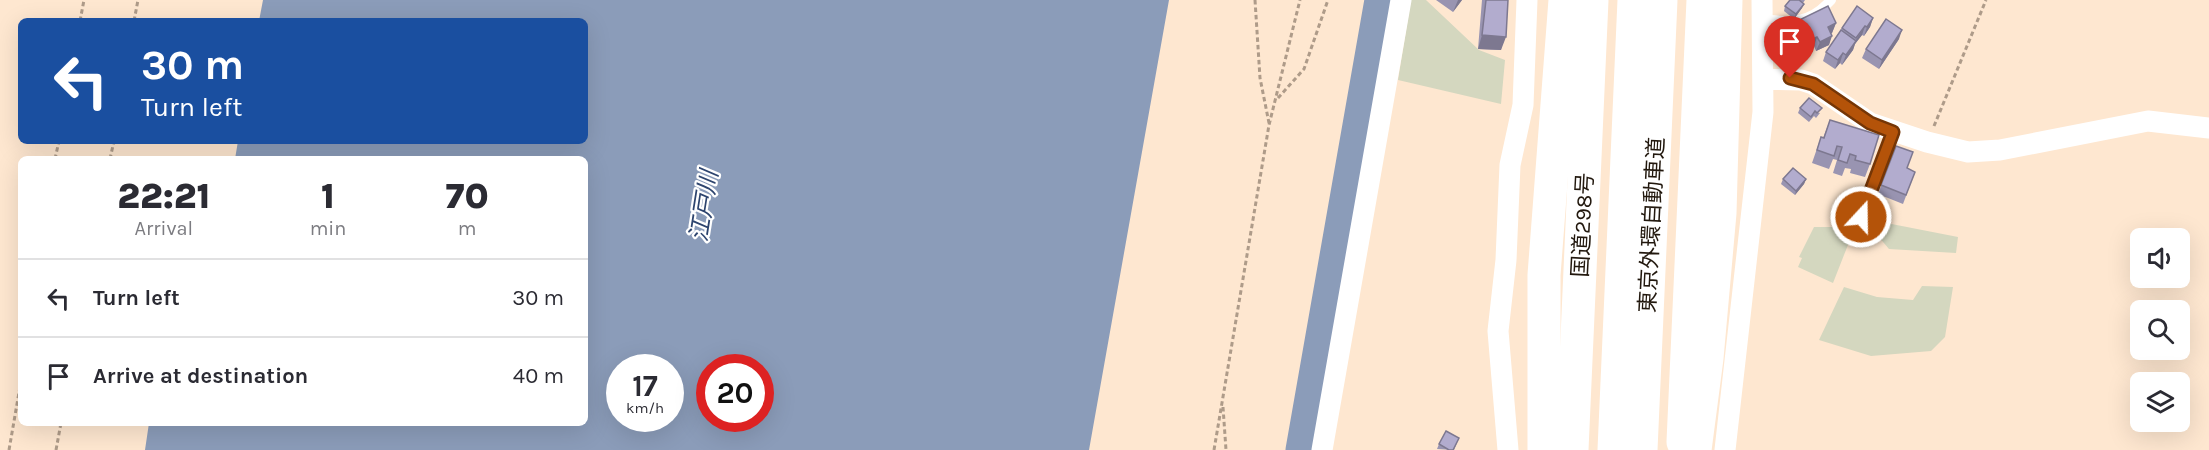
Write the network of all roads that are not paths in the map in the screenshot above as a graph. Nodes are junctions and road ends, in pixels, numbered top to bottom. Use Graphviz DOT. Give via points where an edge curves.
graph roads {
  1 [pos="1401,0"];
  2 [pos="1527,0"];
  3 [pos="1565,0"];
  4 [pos="1592,0"];
  5 [pos="1634,0"];
  6 [pos="1662,0"];
  7 [pos="1703,0"];
  8 [pos="1726,0"];
  9 [pos="1831,0"];
  10 [pos="1762,10"];
  11 [pos="1763,79"];
  12 [pos="2209,128"];
  13 [pos="1893,132"];
  14 [pos="1861,217"];
  15 [pos="1322,450"];
  16 [pos="1508,450"];
  17 [pos="1544,450"];
  18 [pos="1572,450"];
  19 [pos="1614,450"];
  20 [pos="1641,450"];
  21 [pos="1683,450"];
  22 [pos="1695,450"];
  23 [pos="1725,450"];
  1 -- 15 [label="street"];
  2 -- 16 [label="street" via="1523,105 1510,165 1498,331"];
  3 -- 17 [label="highway" via="1545,274"];
  4 -- 18 [label="highway, 国道298号"];
  5 -- 19 [label="highway, 東京外環自動車道"];
  6 -- 20 [label="highway, 東京外環自動車道"];
  7 -- 21 [label="highway"];
  8 -- 22 [label="highway" via="1720,213"];
  9 -- 10 [label="lane" via="1819,12 1790,23"];
  10 -- 11 [label="street"];
  11 -- 13 [label="street" via="1790,78 1813,84 1870,123"];
  11 -- 23 [label="street" via="1763,112"];
  12 -- 13 [label="street" via="2148,121 2000,150 1968,152"];
  13 -- 14 [label="lane"];
}
